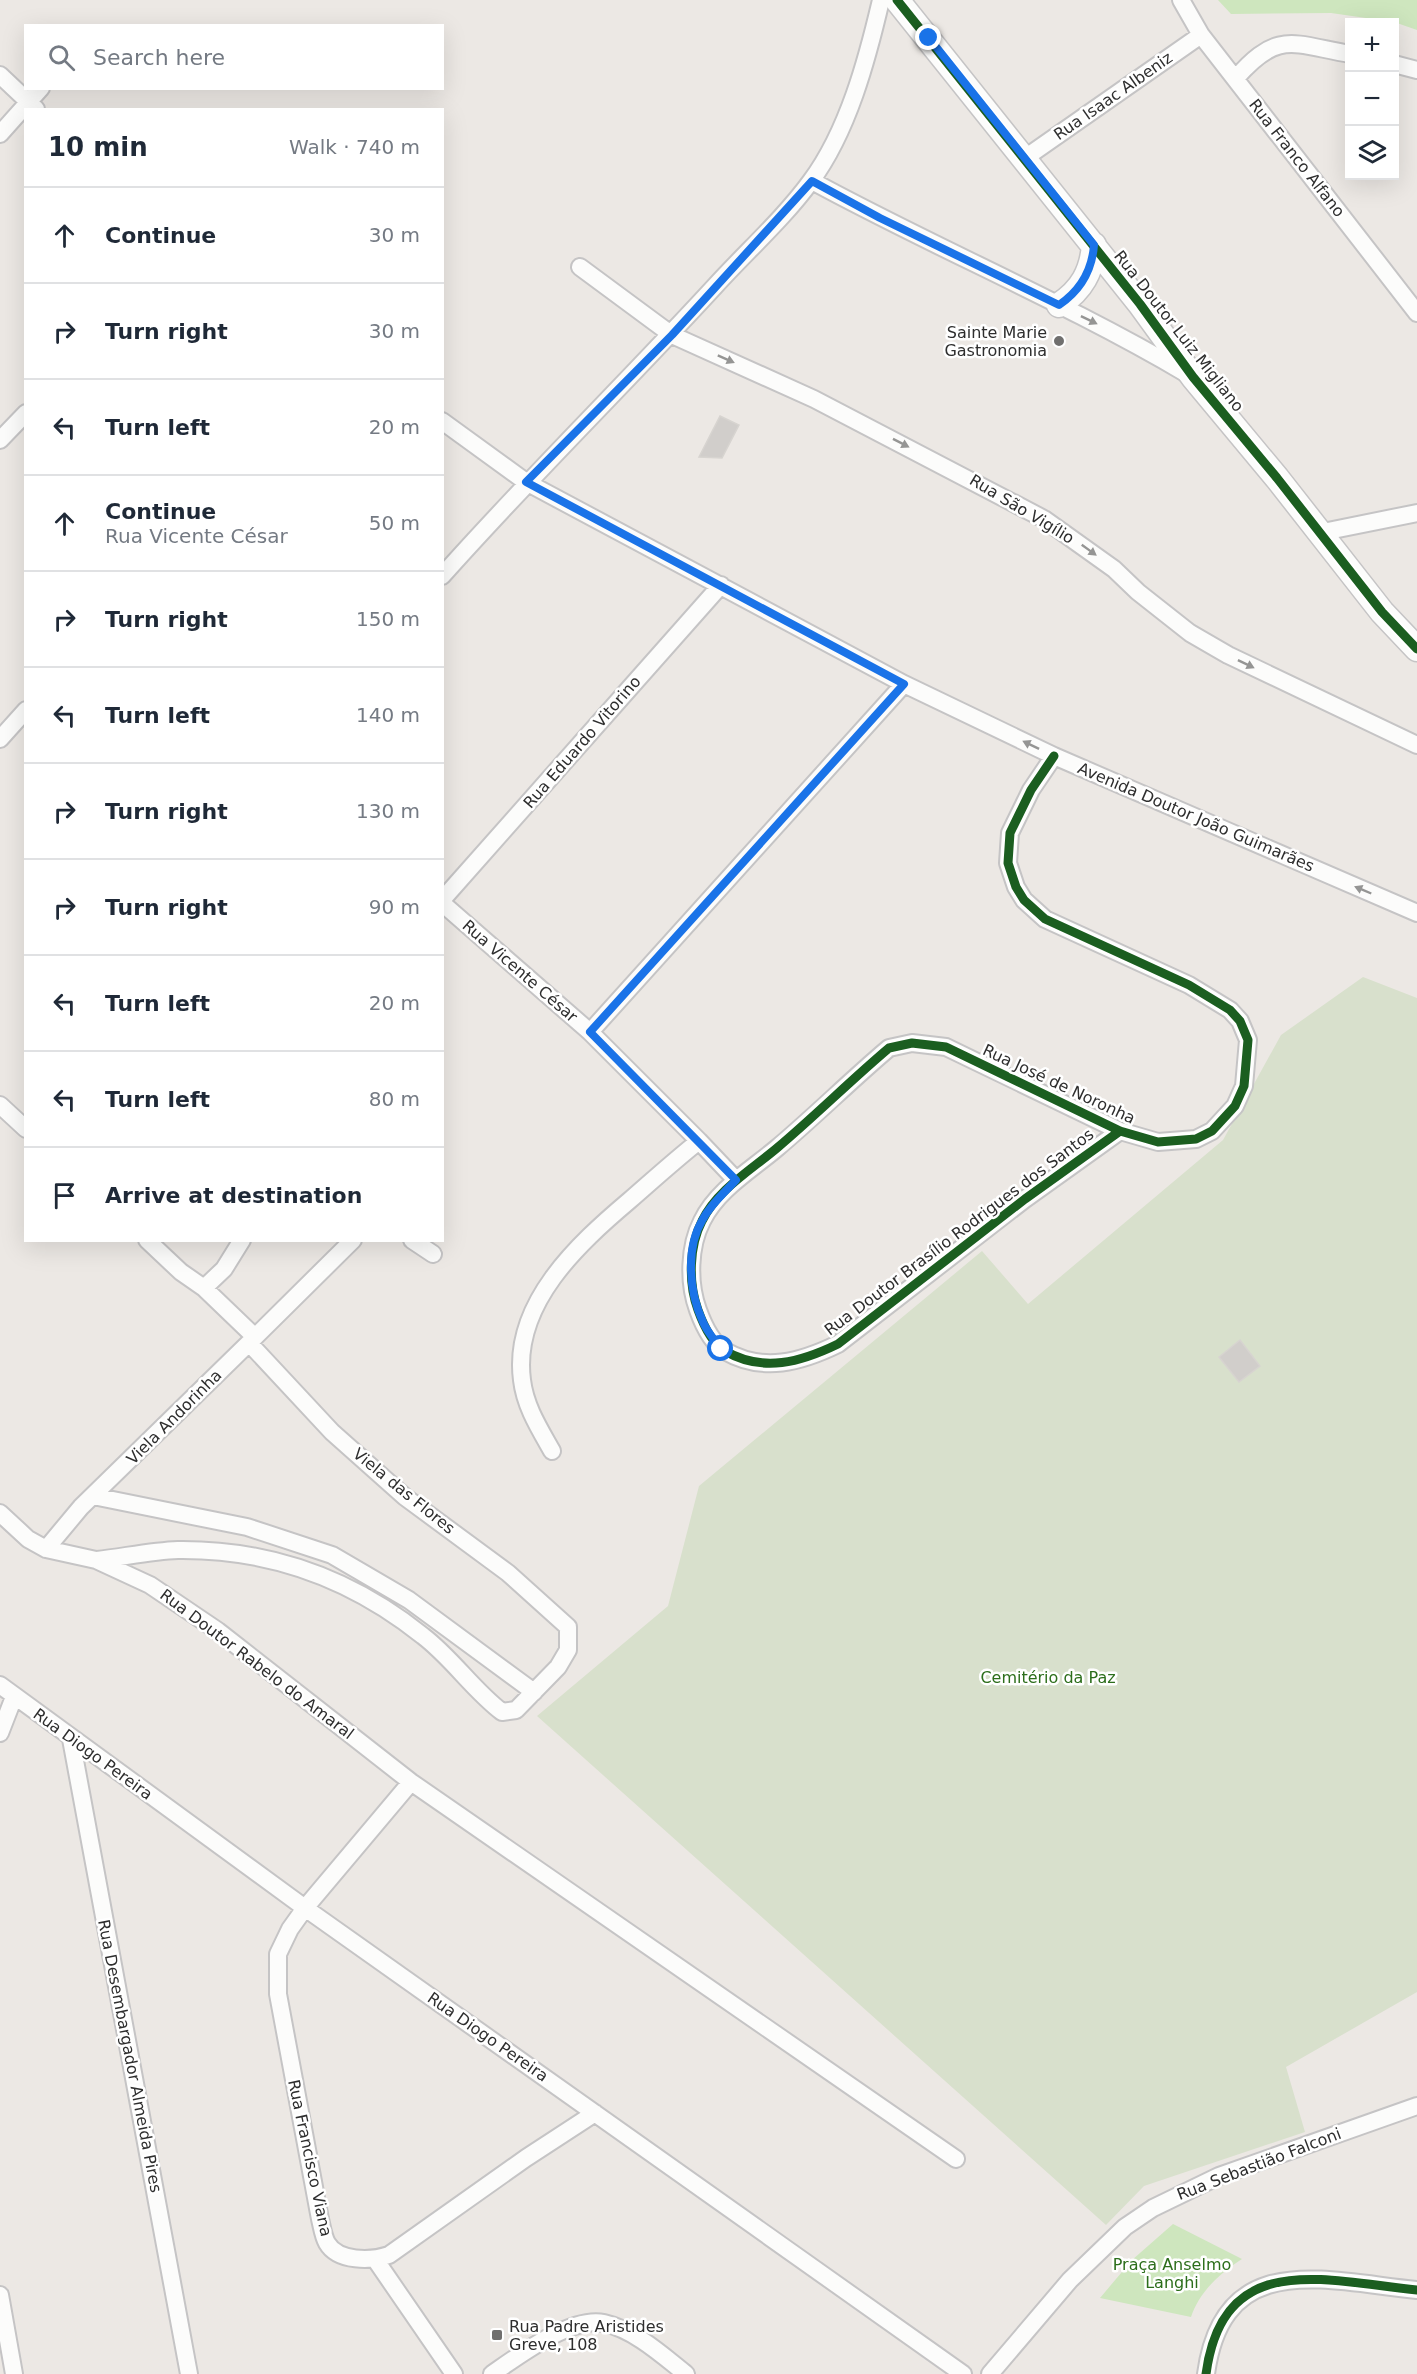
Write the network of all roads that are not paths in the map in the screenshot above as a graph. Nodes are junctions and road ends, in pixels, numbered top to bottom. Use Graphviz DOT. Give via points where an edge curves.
graph roads {
  1 [pos="881,0"];
  2 [pos="897,0"];
  3 [pos="1181,0"];
  4 [pos="1201,35"];
  5 [pos="1345,53"];
  6 [pos="1399,65"];
  7 [pos="1417,70"];
  8 [pos="0,75"];
  9 [pos="1236,78"];
  10 [pos="40,90"];
  11 [pos="33,106"];
  12 [pos="24,114"];
  13 [pos="0,134"];
  14 [pos="1025,158"];
  15 [pos="812,181"];
  16 [pos="1094,245"];
  17 [pos="580,267"];
  18 [pos="1059,305"];
  19 [pos="1417,313"];
  20 [pos="672,335"];
  21 [pos="1193,377"];
  22 [pos="24,415"];
  23 [pos="444,422"];
  24 [pos="0,440"];
  25 [pos="526,482"];
  26 [pos="1417,513"];
  27 [pos="1318,533"];
  28 [pos="444,574"];
  29 [pos="721,585"];
  30 [pos="1417,649"];
  31 [pos="904,684"];
  32 [pos="24,712"];
  33 [pos="0,739"];
  34 [pos="1417,745"];
  35 [pos="1054,756"];
  36 [pos="444,899"];
  37 [pos="444,903"];
  38 [pos="1417,913"];
  39 [pos="590,1032"];
  40 [pos="0,1105"];
  41 [pos="24,1127"];
  42 [pos="1120,1131"];
  43 [pos="699,1141"];
  44 [pos="736,1180"];
  45 [pos="149,1242"];
  46 [pos="241,1242"];
  47 [pos="351,1242"];
  48 [pos="415,1242"];
  49 [pos="433,1254"];
  50 [pos="204,1288"];
  51 [pos="253,1340"];
  52 [pos="552,1450"];
  53 [pos="93,1496"];
  54 [pos="0,1513"];
  55 [pos="46,1549"];
  56 [pos="96,1560"];
  57 [pos="0,1685"];
  58 [pos="534,1692"];
  59 [pos="14,1697"];
  60 [pos="0,1733"];
  61 [pos="70,1738"];
  62 [pos="411,1782"];
  63 [pos="305,1908"];
  64 [pos="1417,2106"];
  65 [pos="595,2113"];
  66 [pos="956,2159"];
  67 [pos="375,2259"];
  68 [pos="1417,2290"];
  69 [pos="0,2295"];
  70 [pos="14,2374"];
  71 [pos="189,2374"];
  72 [pos="454,2374"];
  73 [pos="492,2374"];
  74 [pos="686,2374"];
  75 [pos="963,2374"];
  76 [pos="990,2374"];
  77 [pos="1206,2374"];
  1 -- 15 [label="street" via="859,82"];
  2 -- 14 [label="main road, Rua Doutor Luiz Migliano"];
  3 -- 4 [label="street, Rua Franco Alfano"];
  4 -- 9 [label="street, Rua Franco Alfano"];
  4 -- 14 [label="street, Rua Isaac Albeniz"];
  5 -- 9 [label="street" via="1274,45"];
  6 -- 7 [label="street"];
  8 -- 11 [label="street"];
  9 -- 19 [label="street, Rua Franco Alfano"];
  10 -- 11 [label="street"];
  12 -- 13 [label="street"];
  14 -- 16 [label="main road, Rua Doutor Luiz Migliano"];
  15 -- 18 [label="street"];
  15 -- 20 [label="street"];
  16 -- 18 [label="main road" via="1084,281"];
  16 -- 21 [label="main road, Rua Doutor Luiz Migliano"];
  17 -- 20 [label="street, Rua São Vigílio"];
  18 -- 21 [label="street, one-way"];
  20 -- 25 [label="street"];
  20 -- 34 [label="street, Rua São Vigílio, one-way" via="814,399 1034,513 1114,569 1190,633"];
  21 -- 27 [label="main road, Rua Doutor Luiz Migliano"];
  22 -- 24 [label="street"];
  23 -- 25 [label="street, Avenida Doutor João Guimarães"];
  25 -- 28 [label="street"];
  25 -- 29 [label="street, Avenida Doutor João Guimarães"];
  26 -- 27 [label="street"];
  27 -- 30 [label="main road, Rua Doutor Luiz Migliano"];
  29 -- 31 [label="street, Avenida Doutor João Guimarães"];
  29 -- 36 [label="street, Rua Eduardo Vitorino"];
  35 -- 31 [label="street, Avenida Doutor João Guimarães, one-way"];
  31 -- 39 [label="street"];
  32 -- 33 [label="street"];
  38 -- 35 [label="street, Avenida Doutor João Guimarães, one-way"];
  35 -- 42 [label="street, Rua José de Noronha" via="1031,790 1010,833 1008,864 1024,900 1045,919 1189,985 1230,1010 1248,1040 1244,1086 1235,1106 1212,1131 1196,1138 1158,1142"];
  37 -- 39 [label="street, Rua Vicente César"];
  39 -- 43 [label="street, Rua Vicente César"];
  40 -- 41 [label="street"];
  42 -- 44 [label="street, Rua José de Noronha" via="946,1047 912,1043 889,1048 778,1148"];
  42 -- 44 [label="street, Rua Doutor Brasílio Rodrigues dos Santos" via="1015,1206 838,1344 796,1361 744,1362 721,1349 704,1325 694,1299 695,1235 703,1218"];
  43 -- 44 [label="street, Rua Vicente César"];
  43 -- 52 [label="street" via="572,1252 536,1305 522,1354 521,1378 531,1412"];
  45 -- 50 [label="street"];
  46 -- 50 [label="street" via="224,1269"];
  47 -- 51 [label="street, Viela Andorinha"];
  48 -- 49 [label="street"];
  50 -- 51 [label="street"];
  51 -- 53 [label="street, Viela Andorinha"];
  51 -- 58 [label="street, Viela das Flores" via="332,1432 405,1497 508,1573 568,1627 566,1657"];
  53 -- 55 [label="street, Viela Andorinha"];
  53 -- 58 [label="street" via="247,1527 332,1556 409,1600"];
  54 -- 55 [label="street, Rua Doutor Rabelo do Amaral" via="28,1539"];
  55 -- 56 [label="street, Rua Doutor Rabelo do Amaral"];
  56 -- 58 [label="street" via="178,1550 260,1557 298,1566 333,1579 418,1632 502,1712 516,1710"];
  56 -- 62 [label="street, Rua Doutor Rabelo do Amaral" via="150,1585 218,1631"];
  57 -- 59 [label="street, Rua Diogo Pereira"];
  59 -- 60 [label="street"];
  59 -- 61 [label="street, Rua Diogo Pereira"];
  61 -- 63 [label="street, Rua Diogo Pereira"];
  61 -- 71 [label="street, Rua Desembargador Almeida Pires"];
  62 -- 63 [label="street"];
  62 -- 66 [label="street, Rua Doutor Rabelo do Amaral"];
  63 -- 65 [label="street, Rua Diogo Pereira"];
  63 -- 67 [label="street, Rua Francisco Viana" via="278,1954 278,1994 320,2219 327,2243 337,2253"];
  64 -- 76 [label="street, Rua Sebastião Falconi" via="1229,2172 1153,2208 1125,2227 1070,2280"];
  65 -- 67 [label="street" via="465,2200 414,2240"];
  65 -- 75 [label="street, Rua Diogo Pereira"];
  67 -- 72 [label="street"];
  68 -- 77 [label="street" via="1295,2278 1253,2289 1224,2316 1214,2334"];
  69 -- 70 [label="street"];
  73 -- 74 [label="street" via="569,2327 603,2322 641,2339"];
}
